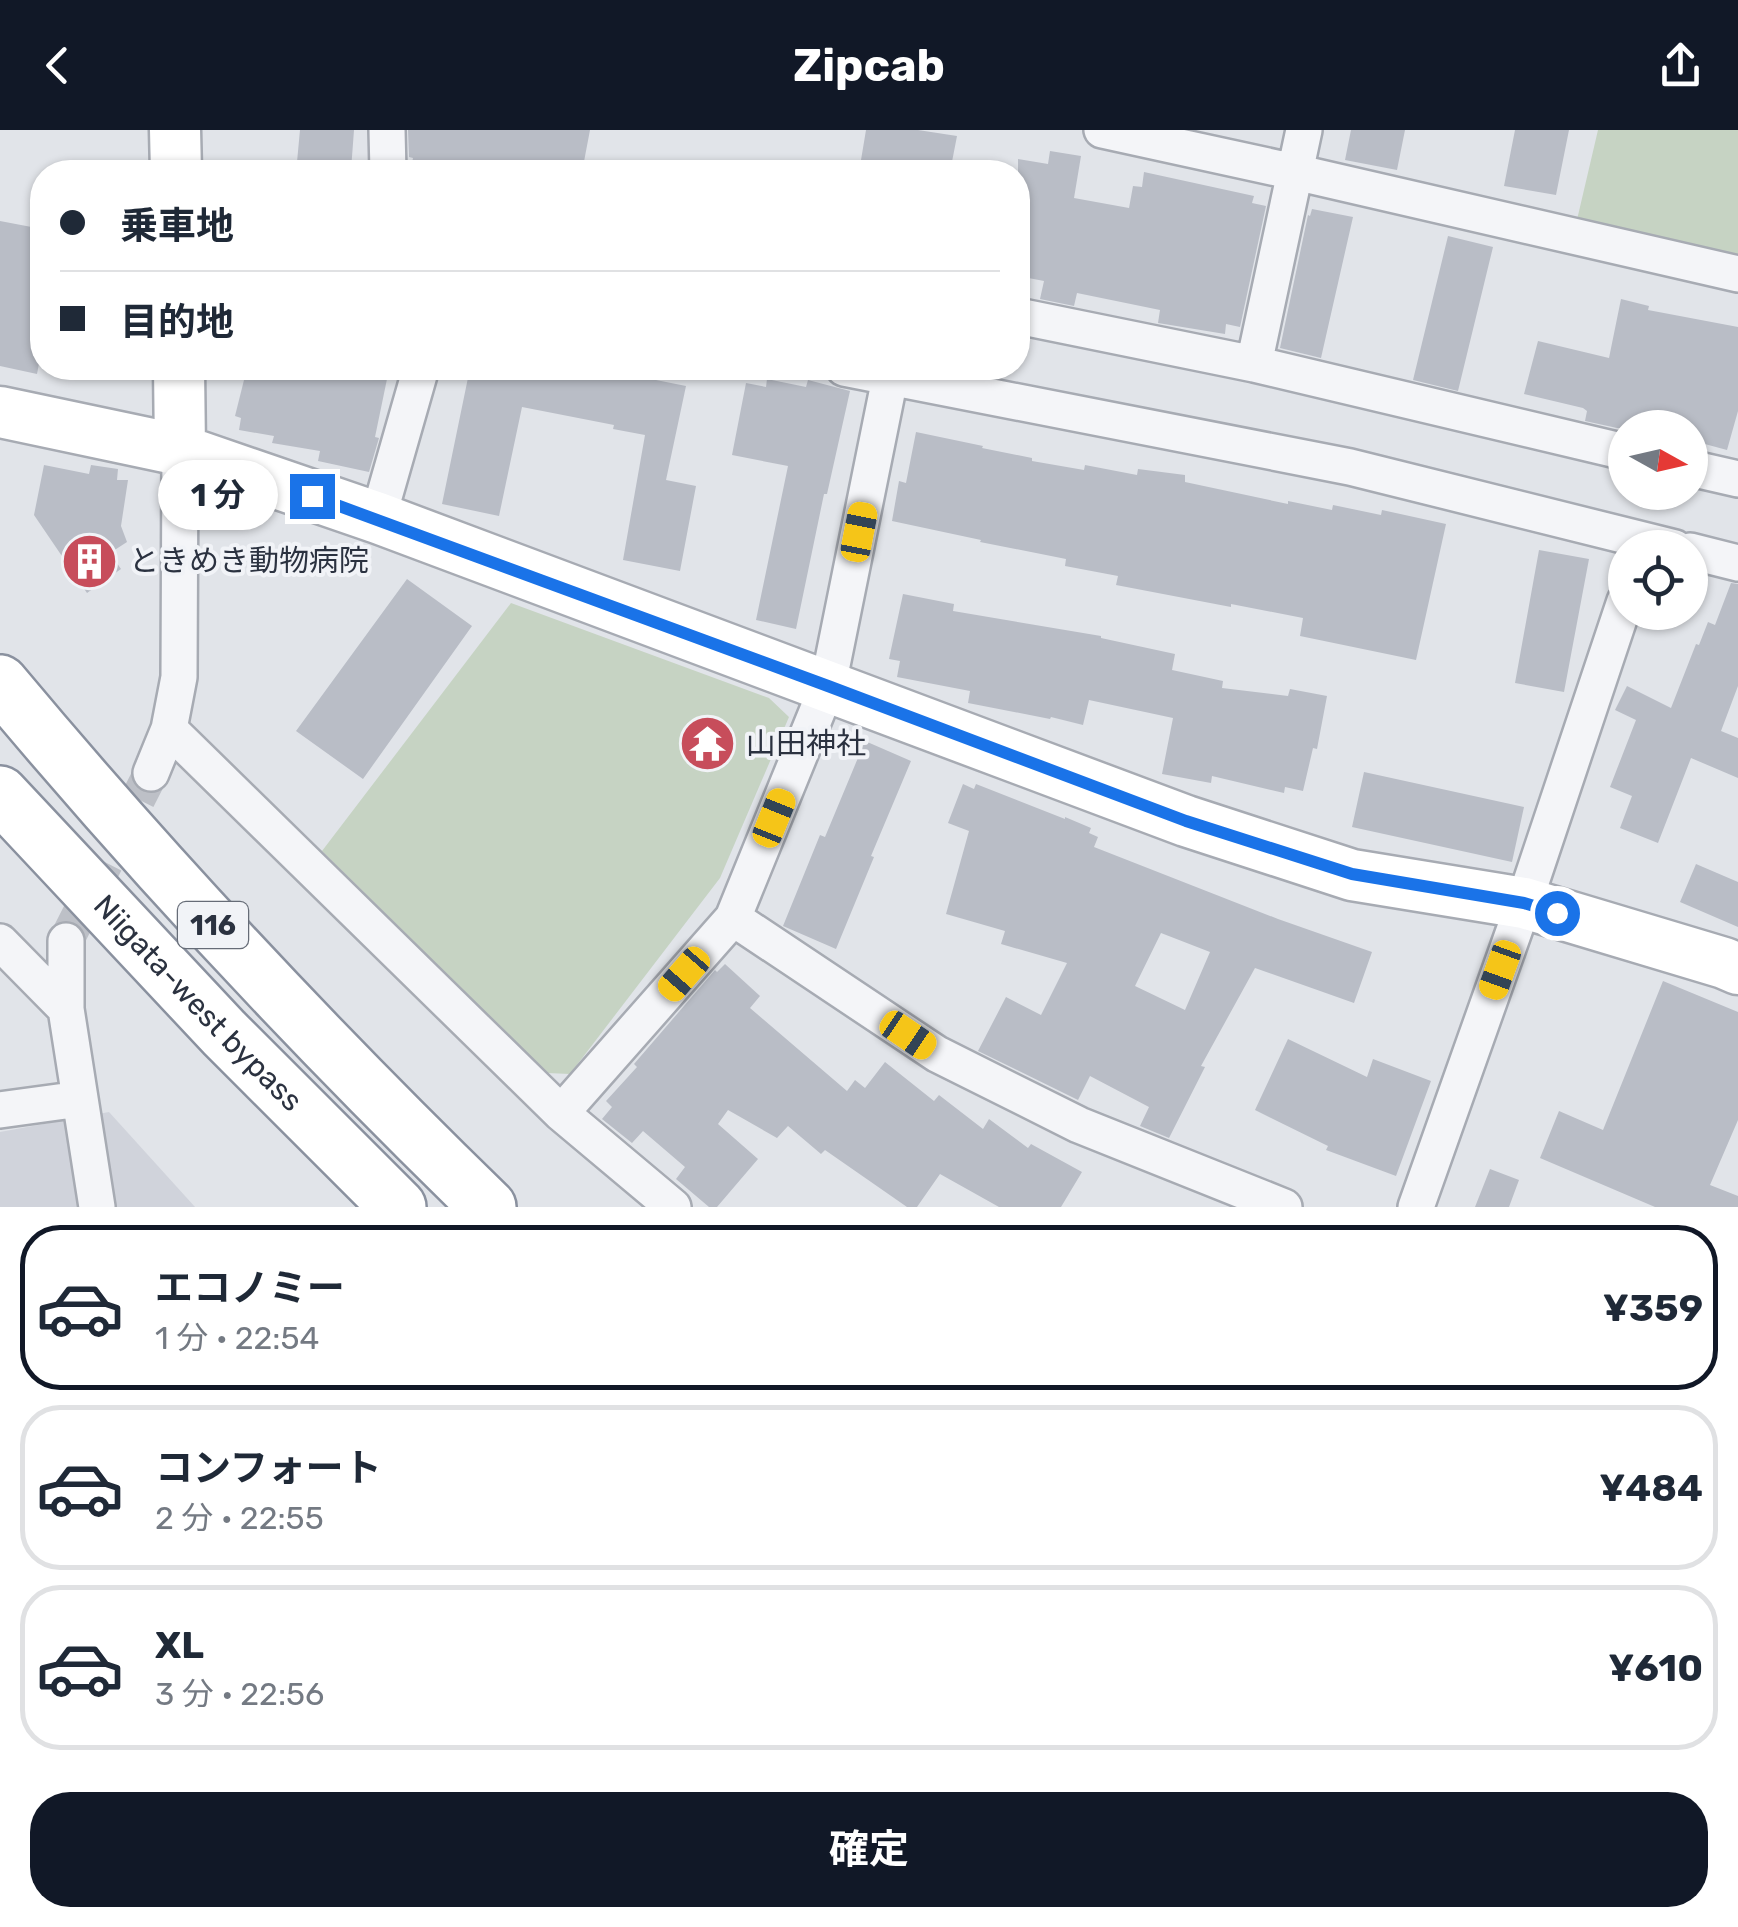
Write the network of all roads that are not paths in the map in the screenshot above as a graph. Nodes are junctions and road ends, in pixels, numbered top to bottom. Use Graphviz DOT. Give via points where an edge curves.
graph roads {
  1 [pos="176,130"];
  2 [pos="388,130"];
  3 [pos="1102,130"];
  4 [pos="1304,130"];
  5 [pos="176,160"];
  6 [pos="388,160"];
  7 [pos="1295,172"];
  8 [pos="1738,274"];
  9 [pos="1030,318"];
  10 [pos="1254,364"];
  11 [pos="179,380"];
  12 [pos="418,380"];
  13 [pos="890,380"];
  14 [pos="900,380"];
  15 [pos="0,412"];
  16 [pos="1608,448"];
  17 [pos="180,450"];
  18 [pos="1708,472"];
  19 [pos="1738,479"];
  20 [pos="378,518"];
  21 [pos="1608,533"];
  22 [pos="1708,556"];
  23 [pos="1738,563"];
  24 [pos="1616,630"];
  25 [pos="0,683"];
  26 [pos="828,686"];
  27 [pos="169,730"];
  28 [pos="151,773"];
  29 [pos="0,794"];
  30 [pos="1524,903"];
  31 [pos="733,918"];
  32 [pos="66,941"];
  33 [pos="0,942"];
  34 [pos="1738,969"];
  35 [pos="66,1010"];
  36 [pos="80,1099"];
  37 [pos="0,1110"];
  38 [pos="561,1113"];
  39 [pos="438,1158"];
  40 [pos="394,1204"];
  41 [pos="97,1207"];
  42 [pos="488,1207"];
  43 [pos="500,1207"];
  44 [pos="673,1207"];
  45 [pos="1284,1207"];
  46 [pos="1416,1207"];
  1 -- 5 [label="street"];
  2 -- 6 [label="street"];
  3 -- 7 [label="street"];
  4 -- 7 [label="street"];
  7 -- 8 [label="street"];
  7 -- 10 [label="street"];
  9 -- 10 [label="street"];
  10 -- 16 [label="street"];
  11 -- 17 [label="street"];
  12 -- 20 [label="street"];
  13 -- 26 [label="street"];
  14 -- 21 [label="street" via="1350,467"];
  15 -- 17 [label="street"];
  17 -- 20 [label="street"];
  17 -- 27 [label="street" via="178,677"];
  18 -- 19 [label="street"];
  20 -- 26 [label="street"];
  22 -- 23 [label="street"];
  24 -- 30 [label="street"];
  25 -- 39 [label="highway, Niigata-west bypass / 116" via="260,977"];
  26 -- 30 [label="street" via="1186,821 1352,874"];
  26 -- 31 [label="street"];
  27 -- 28 [label="street"];
  27 -- 38 [label="street"];
  29 -- 40 [label="highway, Niigata-west bypass / 116"];
  30 -- 34 [label="street"];
  30 -- 46 [label="street"];
  31 -- 38 [label="street"];
  31 -- 45 [label="street" via="937,1054 1079,1124"];
  32 -- 35 [label="street"];
  33 -- 35 [label="street"];
  35 -- 36 [label="street"];
  36 -- 37 [label="street"];
  36 -- 41 [label="street"];
  38 -- 44 [label="street"];
  39 -- 42 [label="highway, Niigata-west bypass / 116"];
  39 -- 43 [label="highway, 116"];
}
